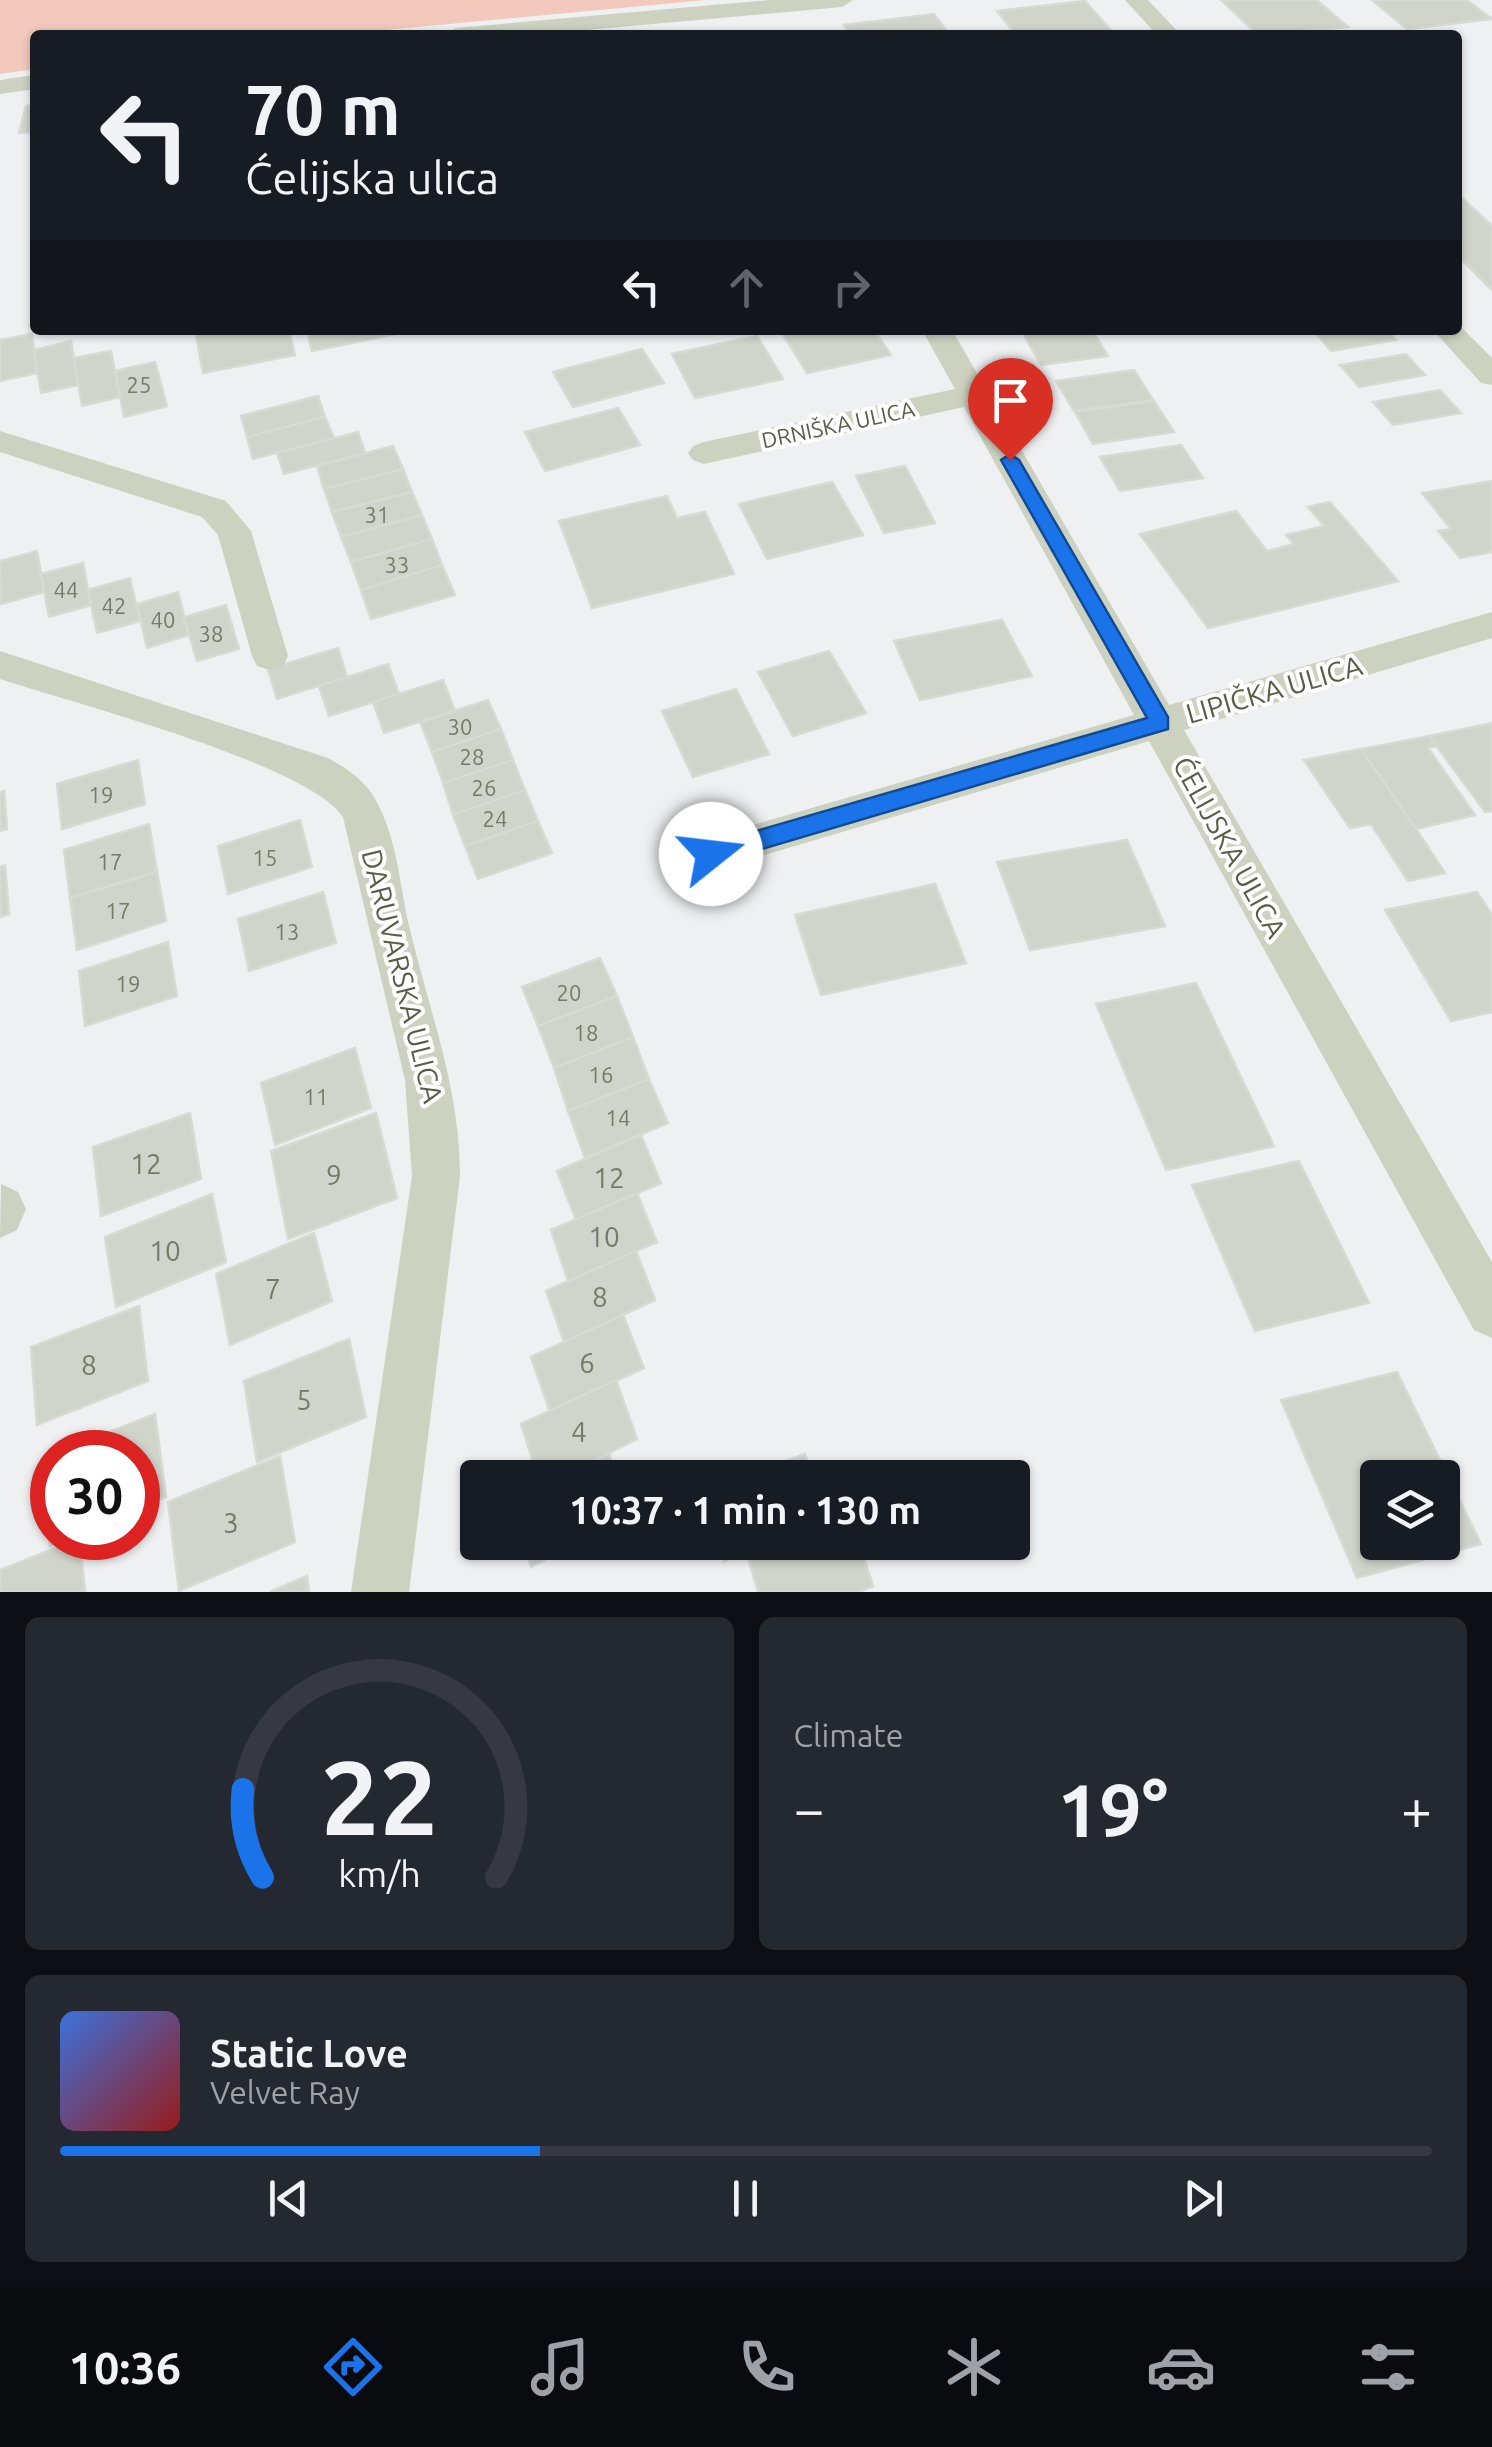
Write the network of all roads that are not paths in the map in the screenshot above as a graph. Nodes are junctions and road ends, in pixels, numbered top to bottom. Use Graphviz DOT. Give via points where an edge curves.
graph roads {
  1 [pos="842,0"];
  2 [pos="1136,0"];
  3 [pos="760,6"];
  4 [pos="508,30"];
  5 [pos="771,30"];
  6 [pos="1165,30"];
  7 [pos="30,83"];
  8 [pos="0,87"];
  9 [pos="939,335"];
  10 [pos="1453,335"];
  11 [pos="1492,376"];
  12 [pos="972,395"];
  13 [pos="0,441"];
  14 [pos="704,454"];
  15 [pos="1492,625"];
  16 [pos="270,656"];
  17 [pos="0,665"];
  18 [pos="1160,723"];
  19 [pos="711,854"];
  20 [pos="1492,1312"];
  21 [pos="380,1592"];
  1 -- 3 [label="street"];
  2 -- 6 [label="street"];
  3 -- 4 [label="street"];
  3 -- 5 [label="street"];
  7 -- 8 [label="street"];
  9 -- 12 [label="street, ĆELIJSKA ULICA"];
  10 -- 11 [label="street"];
  12 -- 14 [label="street, DRNIŠKA ULICA"];
  12 -- 18 [label="street, ĆELIJSKA ULICA"];
  13 -- 16 [label="street" via="214,509 234,531"];
  15 -- 18 [label="street, LIPIČKA ULICA"];
  17 -- 21 [label="street, DARUVARSKA ULICA" via="279,755 322,773 360,810 398,970 431,1073 439,1127"];
  18 -- 19 [label="street, LIPIČKA ULICA"];
  18 -- 20 [label="street, ĆELIJSKA ULICA"];
}
